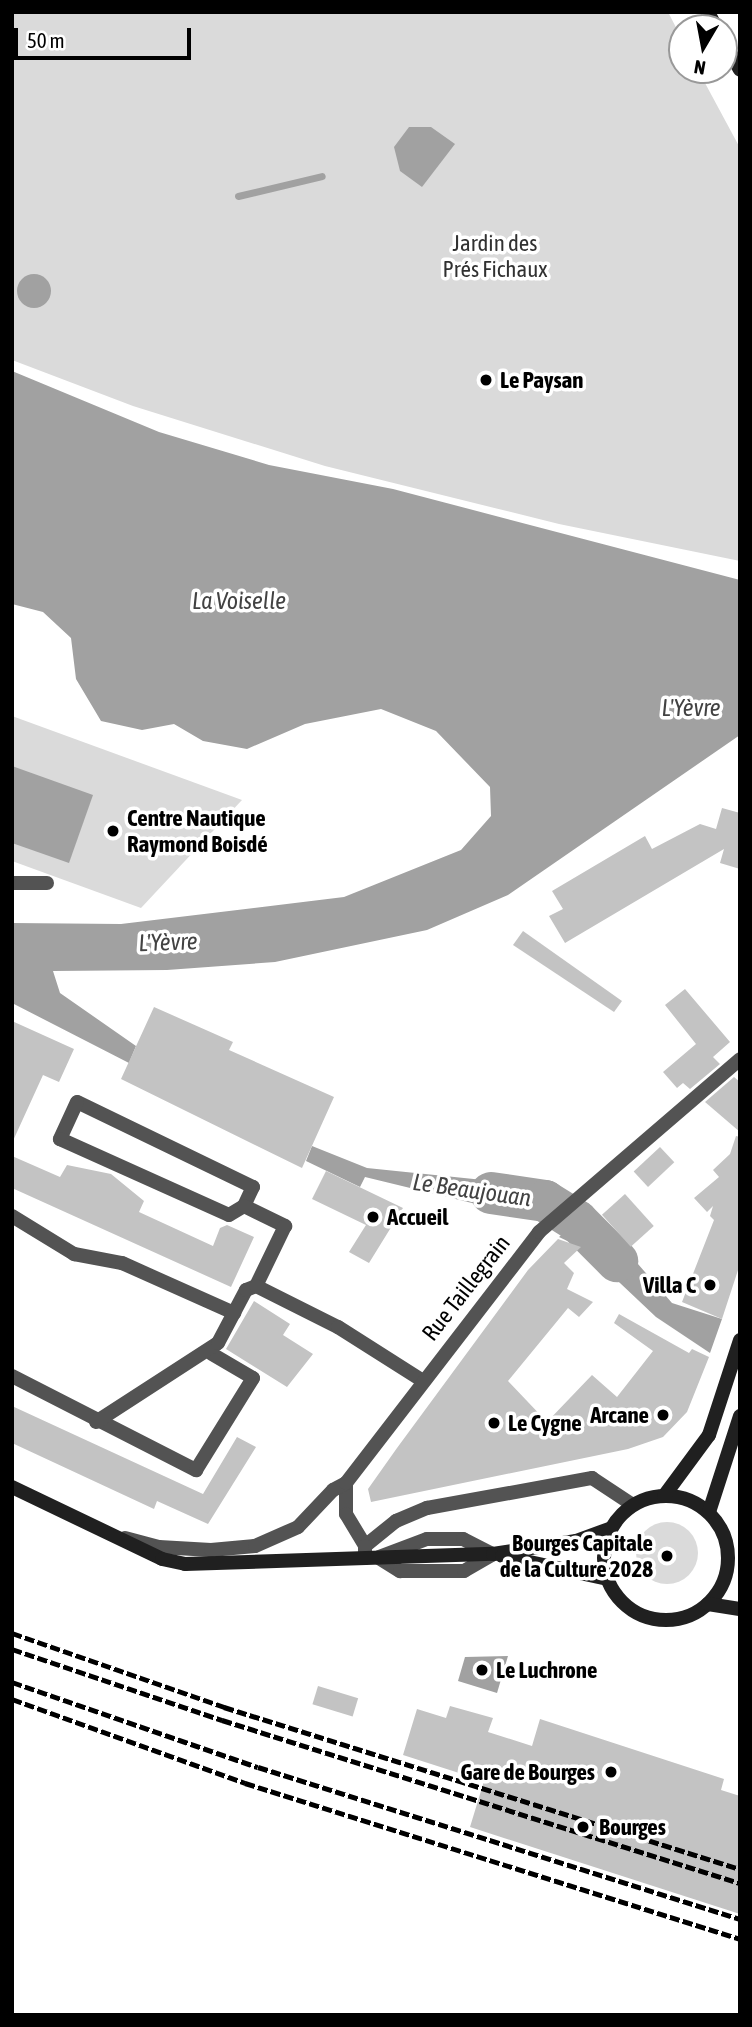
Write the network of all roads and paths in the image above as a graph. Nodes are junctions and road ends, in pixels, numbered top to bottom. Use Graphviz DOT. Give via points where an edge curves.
graph roads {
  1 [pos="12,883"];
  2 [pos="47,883"];
  3 [pos="740,1059"];
  4 [pos="244,1206"];
  5 [pos="12,1216"];
  6 [pos="256,1286"];
  7 [pos="234,1313"];
  8 [pos="740,1340"];
  9 [pos="212,1354"];
  10 [pos="12,1376"];
  11 [pos="423,1381"];
  12 [pos="740,1416"];
  13 [pos="96,1422"];
  14 [pos="346,1483"];
  15 [pos="12,1487"];
  16 [pos="664,1496"];
  17 [pos="633,1505"];
  18 [pos="709,1512"];
  19 [pos="612,1528"];
  20 [pos="110,1534"];
  21 [pos="370,1554"];
  22 [pos="493,1554"];
  23 [pos="734,1561"];
  24 [pos="608,1580"];
  25 [pos="708,1604"];
  26 [pos="740,1609"];
  1 -- 2 [label="street"];
  3 -- 11 [label="street, Rue Taillegrain" via="552,1221"];
  4 -- 4 [label="street" via="229,1215 60,1139 77,1102 253,1187"];
  4 -- 6 [label="street" via="285,1226"];
  5 -- 7 [label="street" via="74,1254 122,1263"];
  6 -- 7 [label="street" via="246,1290"];
  6 -- 11 [label="street" via="338,1327"];
  7 -- 13 [label="street" via="218,1343"];
  8 -- 16 [label="main road" via="709,1435"];
  9 -- 13 [label="street" via="253,1378 196,1470"];
  10 -- 13 [label="street"];
  11 -- 14 [label="street, Rue Taillegrain"];
  12 -- 18 [label="main road"];
  14 -- 20 [label="street, Rue Taillegrain" via="333,1490 298,1527 255,1546 211,1550 159,1546"];
  14 -- 21 [label="street" via="346,1514"];
  15 -- 20 [label="main road"];
  16 -- 17 [label="main road"];
  16 -- 18 [label="main road" via="690,1500"];
  17 -- 19 [label="main road"];
  17 -- 21 [label="street" via="592,1478 428,1508 396,1521"];
  18 -- 23 [label="main road" via="721,1527"];
  19 -- 22 [label="main road" via="576,1541"];
  19 -- 24 [label="main road" via="604,1562"];
  20 -- 21 [label="main road" via="162,1559 185,1564"];
  21 -- 22 [label="main road"];
  22 -- 24 [label="main road"];
  23 -- 25 [label="main road"];
  24 -- 25 [label="main road" via="623,1603 648,1617 677,1619"];
  25 -- 26 [label="main road"];
}
